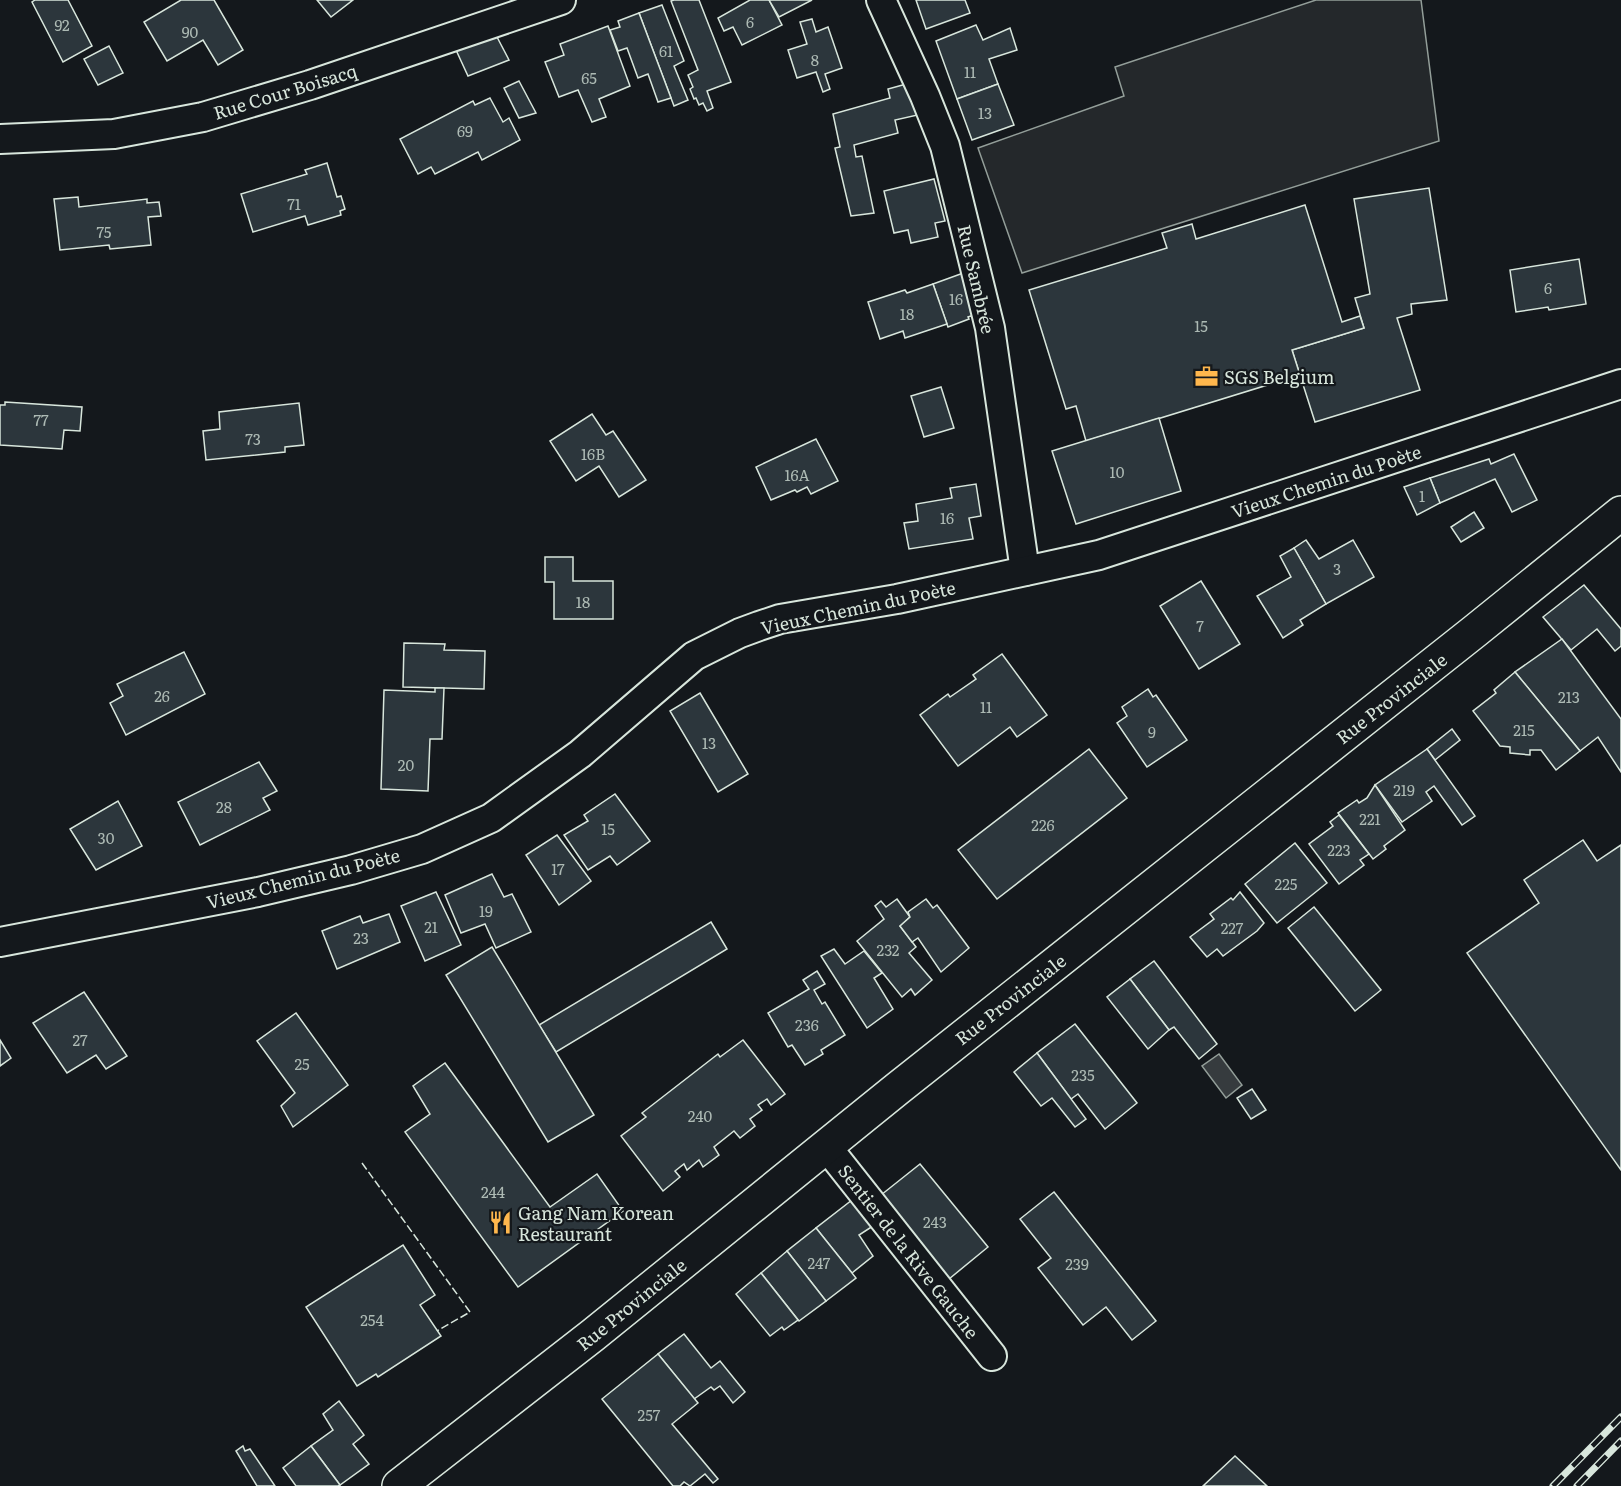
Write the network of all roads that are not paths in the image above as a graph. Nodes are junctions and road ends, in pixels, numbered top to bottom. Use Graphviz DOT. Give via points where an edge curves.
graph roads {
  1 [pos="561,0"];
  2 [pos="881,0"];
  3 [pos="0,139"];
  4 [pos="1621,384"];
  5 [pos="1621,513"];
  6 [pos="1025,571"];
  7 [pos="0,942"];
  8 [pos="826,1146"];
  9 [pos="992,1356"];
  10 [pos="399,1486"];
  1 -- 3 [label="street, Rue Cour Boisacq" via="203,117 114,134"];
  2 -- 6 [label="street, Rue Sambrée" via="945,146 990,328"];
  4 -- 6 [label="street, Vieux Chemin du Poète" via="1099,555"];
  5 -- 8 [label="main road, Rue Provinciale"];
  6 -- 7 [label="street, Vieux Chemin du Poète" via="780,619 740,633 694,656 580,754 491,818 422,849 258,892"];
  8 -- 9 [label="street, Sentier de la Rive Gauche"];
  8 -- 10 [label="main road, Rue Provinciale"];
}
